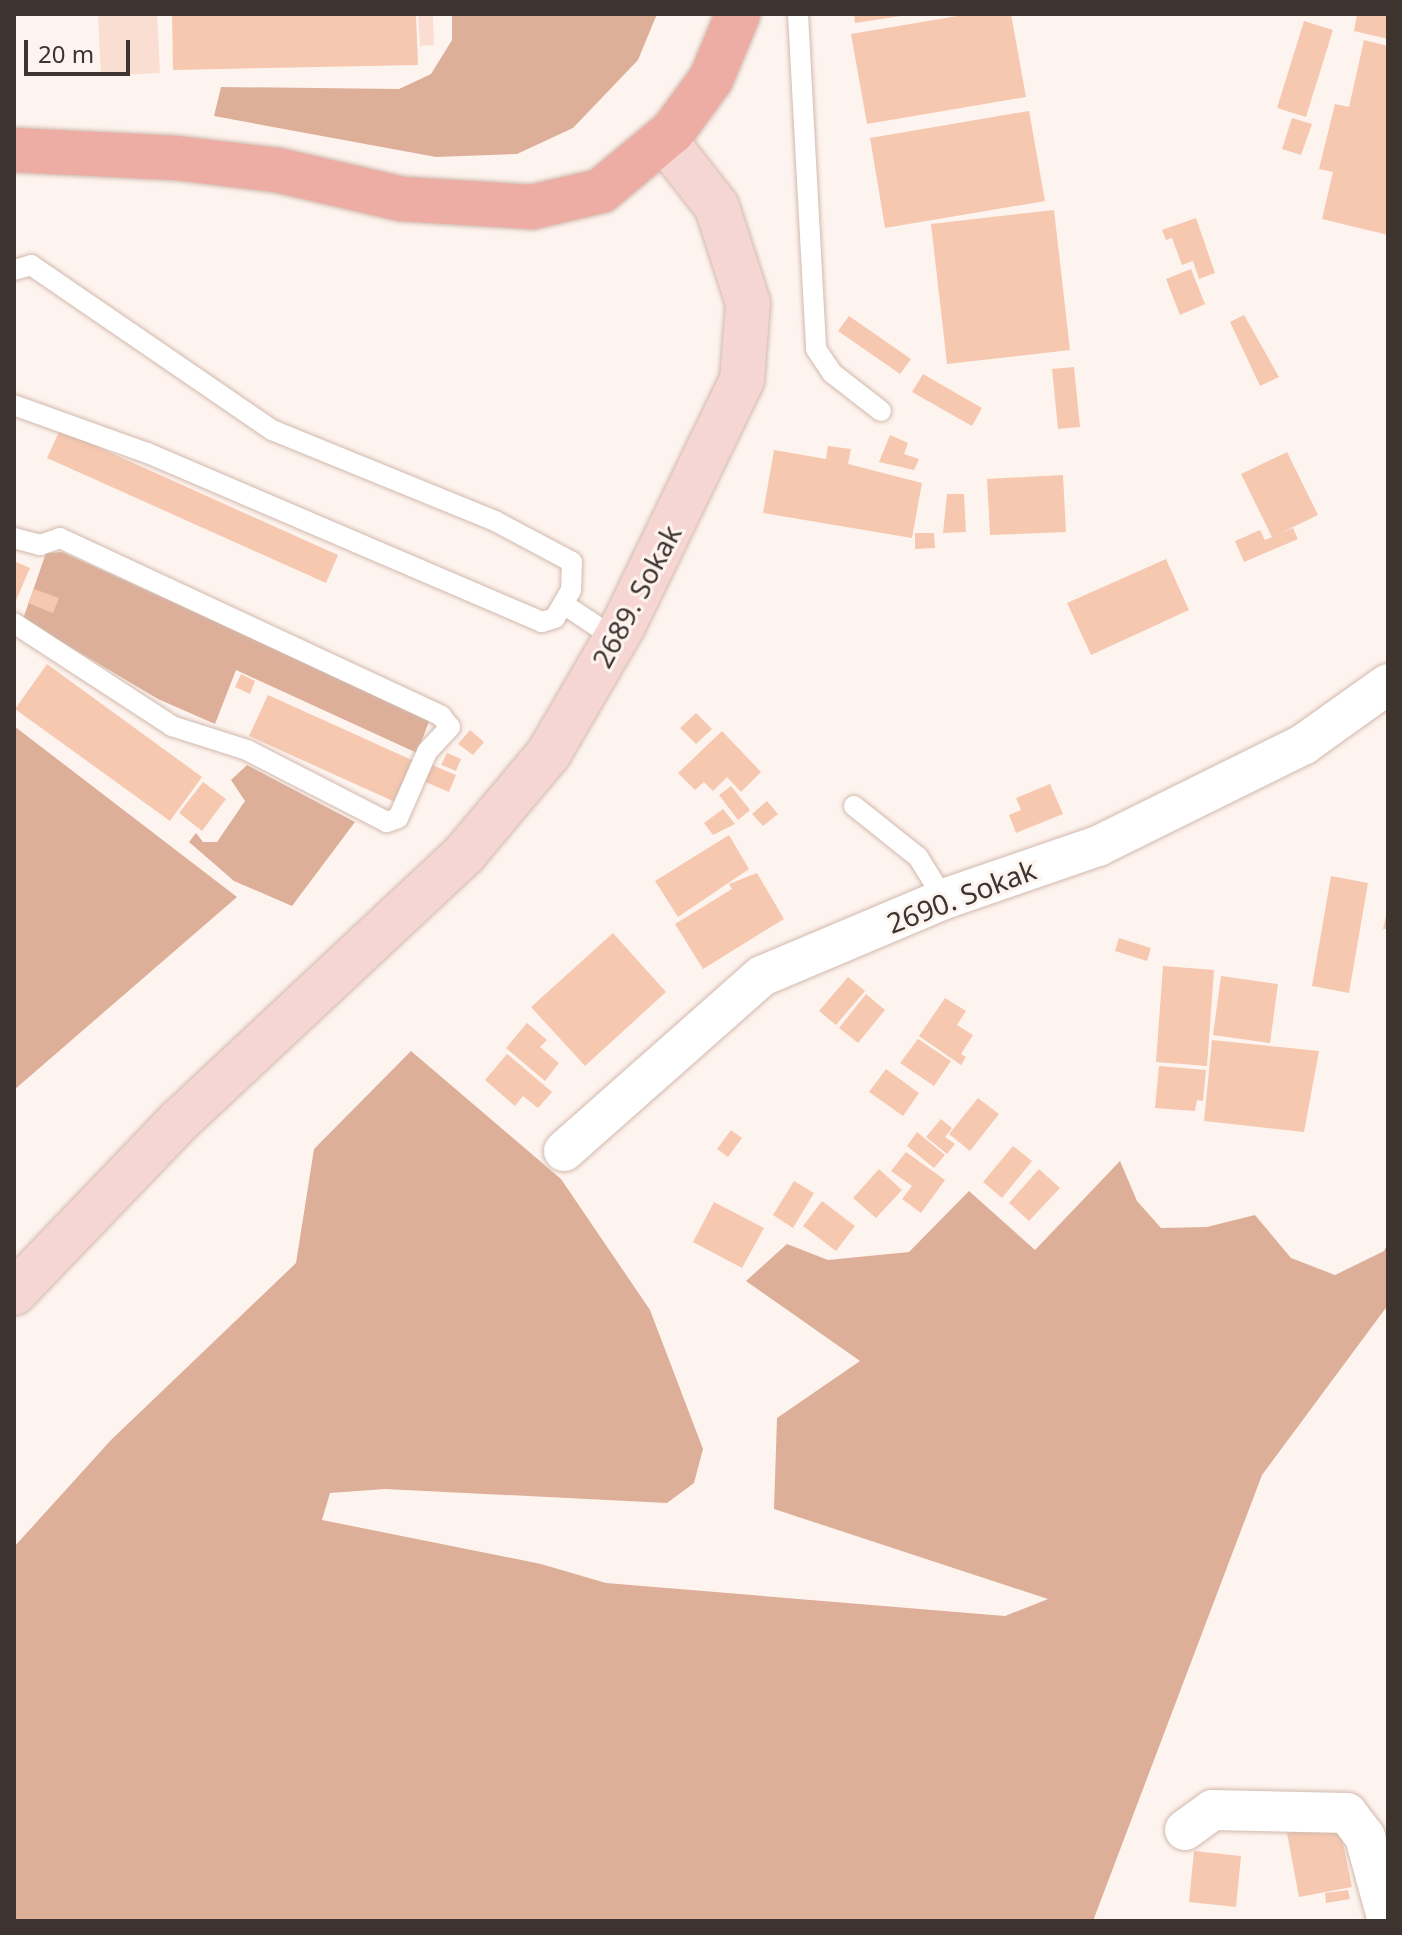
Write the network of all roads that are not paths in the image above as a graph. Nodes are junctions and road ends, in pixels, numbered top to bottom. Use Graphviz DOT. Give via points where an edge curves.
graph roads {
  1 [pos="738,14"];
  2 [pos="798,14"];
  3 [pos="664,139"];
  4 [pos="14,150"];
  5 [pos="14,270"];
  6 [pos="14,405"];
  7 [pos="881,411"];
  8 [pos="14,538"];
  9 [pos="565,605"];
  10 [pos="14,623"];
  11 [pos="616,639"];
  12 [pos="1388,684"];
  13 [pos="854,806"];
  14 [pos="944,899"];
  15 [pos="564,1151"];
  16 [pos="14,1293"];
  17 [pos="1185,1830"];
  18 [pos="1388,1921"];
  1 -- 3 [label="main road" via="711,79"];
  2 -- 7 [label="lane" via="816,349 832,373"];
  3 -- 4 [label="main road" via="601,191 532,207 402,199 277,170 176,158"];
  3 -- 11 [label="main road, 2689. Sokak" via="717,207 748,303 742,380"];
  5 -- 9 [label="lane" via="31,265 272,430 495,521 572,562"];
  6 -- 9 [label="lane" via="147,453 521,616 542,622 555,618"];
  8 -- 10 [label="lane" via="40,545 60,538 441,716 450,727 427,752 398,818 387,822 247,750 172,726"];
  9 -- 11 [label="lane"];
  11 -- 16 [label="main road, 2689. Sokak" via="549,753 466,852 179,1121"];
  12 -- 14 [label="street, 2690. Sokak" via="1304,744 1098,846"];
  13 -- 14 [label="lane" via="918,857"];
  14 -- 15 [label="street, 2690. Sokak" via="762,976"];
  17 -- 18 [label="street" via="1213,1810 1347,1813 1365,1837"];
}
